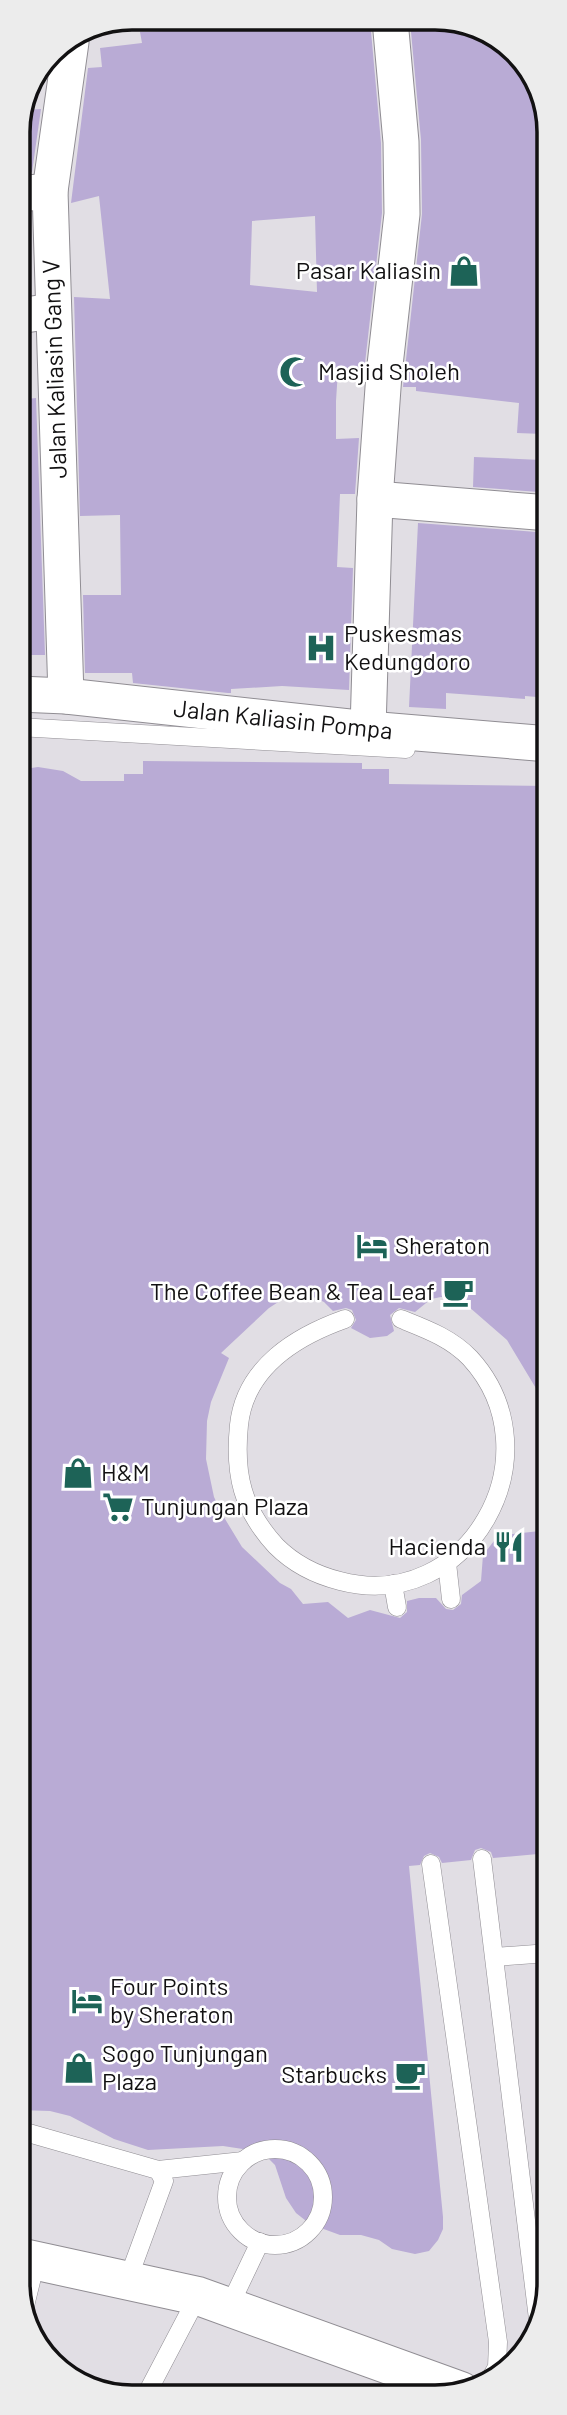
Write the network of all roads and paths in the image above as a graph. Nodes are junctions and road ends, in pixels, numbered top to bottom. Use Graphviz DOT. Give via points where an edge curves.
graph roads {
  1 [pos="391,30"];
  2 [pos="69,52"];
  3 [pos="34,193"];
  4 [pos="53,311"];
  5 [pos="30,314"];
  6 [pos="375,499"];
  7 [pos="537,512"];
  8 [pos="30,694"];
  9 [pos="66,696"];
  10 [pos="30,728"];
  11 [pos="368,729"];
  12 [pos="537,743"];
  13 [pos="537,756"];
  14 [pos="345,1319"];
  15 [pos="401,1319"];
  16 [pos="447,1563"];
  17 [pos="393,1584"];
  18 [pos="451,1600"];
  19 [pos="397,1607"];
  20 [pos="482,1859"];
  21 [pos="432,1864"];
  22 [pos="537,1954"];
  23 [pos="495,1957"];
  24 [pos="30,2133"];
  25 [pos="243,2161"];
  26 [pos="158,2170"];
  27 [pos="260,2242"];
  28 [pos="30,2260"];
  29 [pos="127,2282"];
  30 [pos="536,2299"];
  31 [pos="214,2301"];
  32 [pos="494,2366"];
  33 [pos="443,2384"];
  34 [pos="153,2385"];
  1 -- 6 [label="street" via="402,214"];
  2 -- 3 [label="street, Jalan Kaliasin Gang V"];
  3 -- 4 [label="street, Jalan Kaliasin Gang V"];
  4 -- 5 [label="street"];
  4 -- 9 [label="street, Jalan Kaliasin Gang V"];
  6 -- 7 [label="street"];
  6 -- 11 [label="street"];
  8 -- 9 [label="street, Jalan Kaliasin Pompa"];
  9 -- 11 [label="street, Jalan Kaliasin Pompa"];
  10 -- 13 [label="lane"];
  11 -- 12 [label="street, Jalan Kaliasin Pompa"];
  14 -- 17 [label="lane" via="309,1331 278,1353 254,1383 240,1418 236,1456 242,1493 260,1527 285,1555 318,1575 355,1585"];
  15 -- 16 [label="lane" via="438,1334 469,1357 492,1389 505,1427 506,1465 496,1503 476,1536"];
  16 -- 17 [label="lane"];
  16 -- 18 [label="lane"];
  17 -- 19 [label="lane"];
  20 -- 23 [label="lane"];
  21 -- 32 [label="lane" via="498,2342"];
  22 -- 23 [label="lane"];
  23 -- 30 [label="lane"];
  24 -- 26 [label="lane"];
  25 -- 26 [label="lane"];
  25 -- 27 [label="lane" via="233,2172 226,2200 237,2227"];
  25 -- 27 [label="lane" via="271,2149 286,2151 311,2166 321,2186 321,2210 304,2235 275,2245"];
  26 -- 29 [label="lane" via="164,2181"];
  27 -- 31 [label="lane"];
  28 -- 29 [label="main road"];
  29 -- 31 [label="main road"];
  31 -- 33 [label="main road"];
  31 -- 34 [label="lane"];
}
